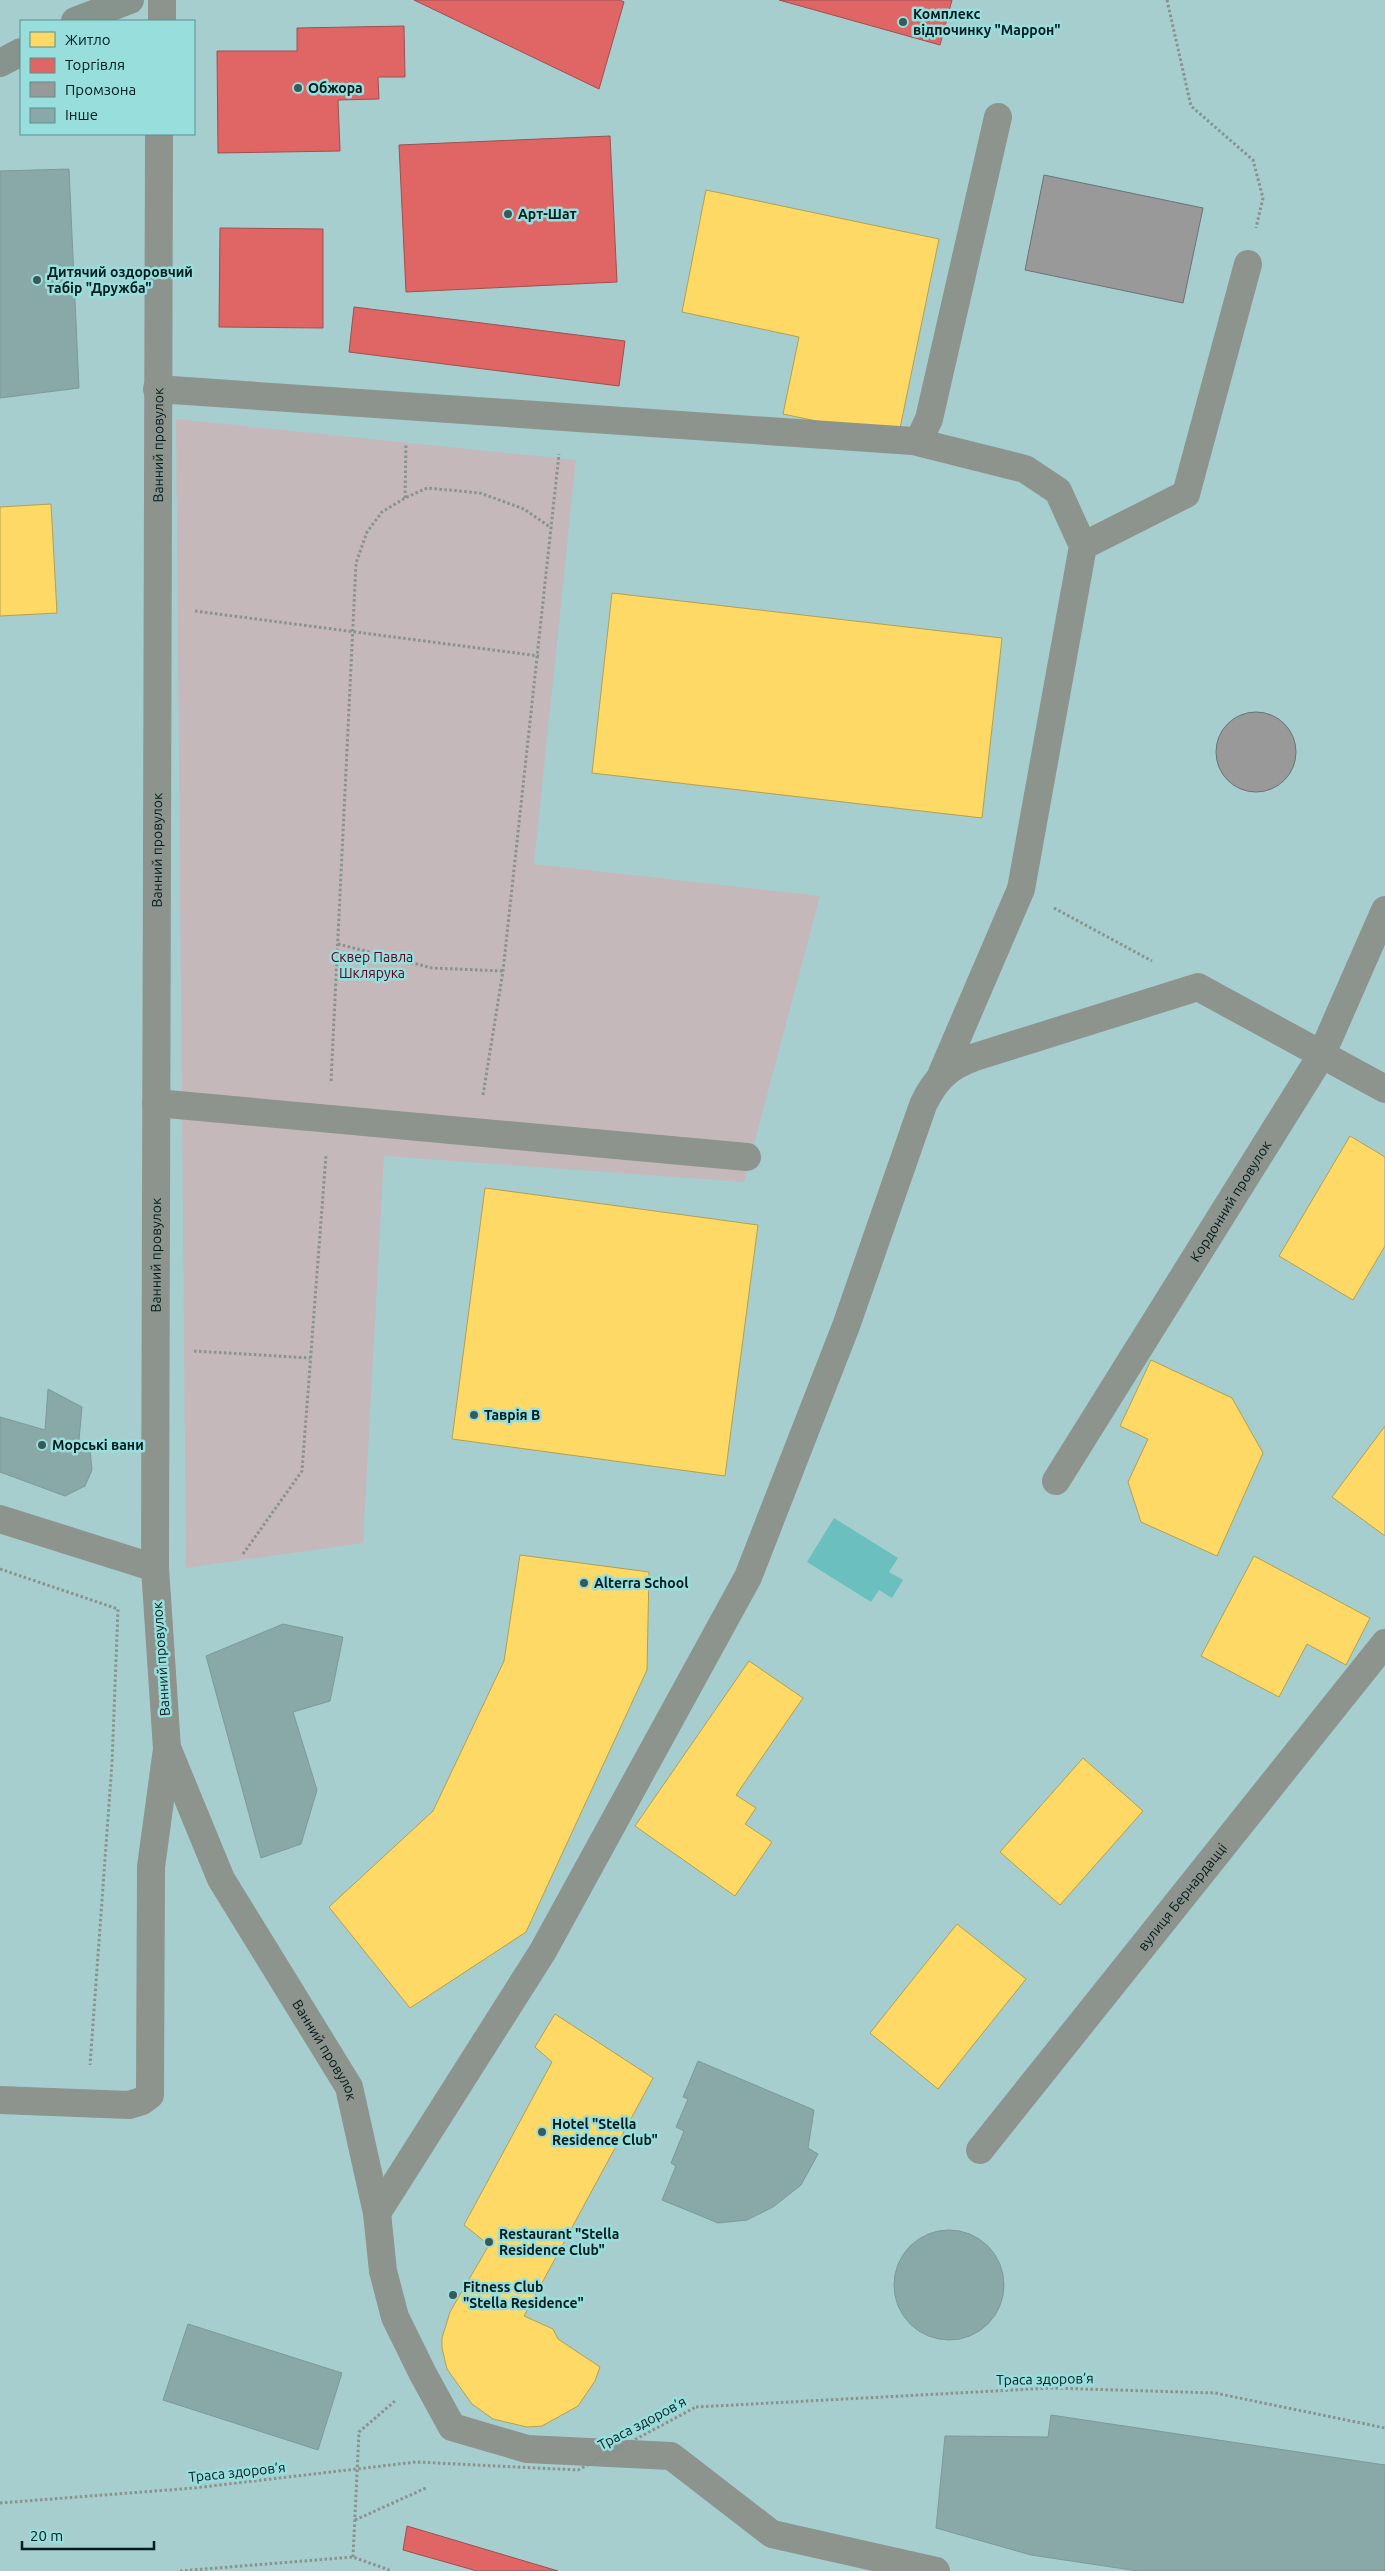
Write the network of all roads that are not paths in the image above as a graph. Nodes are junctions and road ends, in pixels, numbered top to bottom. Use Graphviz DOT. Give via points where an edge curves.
graph roads {
  1 [pos="130,0"];
  2 [pos="162,0"];
  3 [pos="78,20"];
  4 [pos="162,20"];
  5 [pos="20,53"];
  6 [pos="0,63"];
  7 [pos="998,117"];
  8 [pos="159,135"];
  9 [pos="1248,264"];
  10 [pos="157,389"];
  11 [pos="913,441"];
  12 [pos="1082,546"];
  13 [pos="1385,910"];
  14 [pos="1321,1056"];
  15 [pos="942,1073"];
  16 [pos="1385,1089"];
  17 [pos="156,1103"];
  18 [pos="747,1157"];
  19 [pos="1056,1481"];
  20 [pos="0,1519"];
  21 [pos="155,1568"];
  22 [pos="1385,1643"];
  23 [pos="167,1749"];
  24 [pos="0,2100"];
  25 [pos="980,2150"];
  26 [pos="377,2213"];
  27 [pos="936,2571"];
  1 -- 3 [label="main road"];
  2 -- 4 [label="street"];
  5 -- 6 [label="main road"];
  7 -- 11 [label="street" via="929,419 921,436"];
  8 -- 10 [label="street, Ванний провулок"];
  9 -- 12 [label="street" via="1186,494"];
  10 -- 11 [label="street"];
  10 -- 17 [label="street, Ванний провулок"];
  11 -- 12 [label="street" via="1025,469 1058,491"];
  12 -- 15 [label="street" via="1021,889"];
  13 -- 14 [label="street, Кордонний провулок"];
  14 -- 15 [label="street" via="1198,987 958,1063"];
  14 -- 16 [label="street"];
  14 -- 19 [label="street, Кордонний провулок"];
  15 -- 26 [label="street" via="924,1105 846,1326 748,1577 543,1951"];
  17 -- 18 [label="street"];
  17 -- 21 [label="street, Ванний провулок"];
  20 -- 21 [label="street"];
  21 -- 23 [label="street, Ванний провулок"];
  22 -- 25 [label="street, вулиця Бернардацці"];
  23 -- 24 [label="street, Ванний провулок" via="152,1867 150,2095 129,2105"];
  23 -- 26 [label="street, Ванний провулок" via="221,1879 349,2087"];
  26 -- 27 [label="street, Ванний провулок" via="383,2271 395,2317 452,2427 527,2449 671,2456 772,2534"];
}
